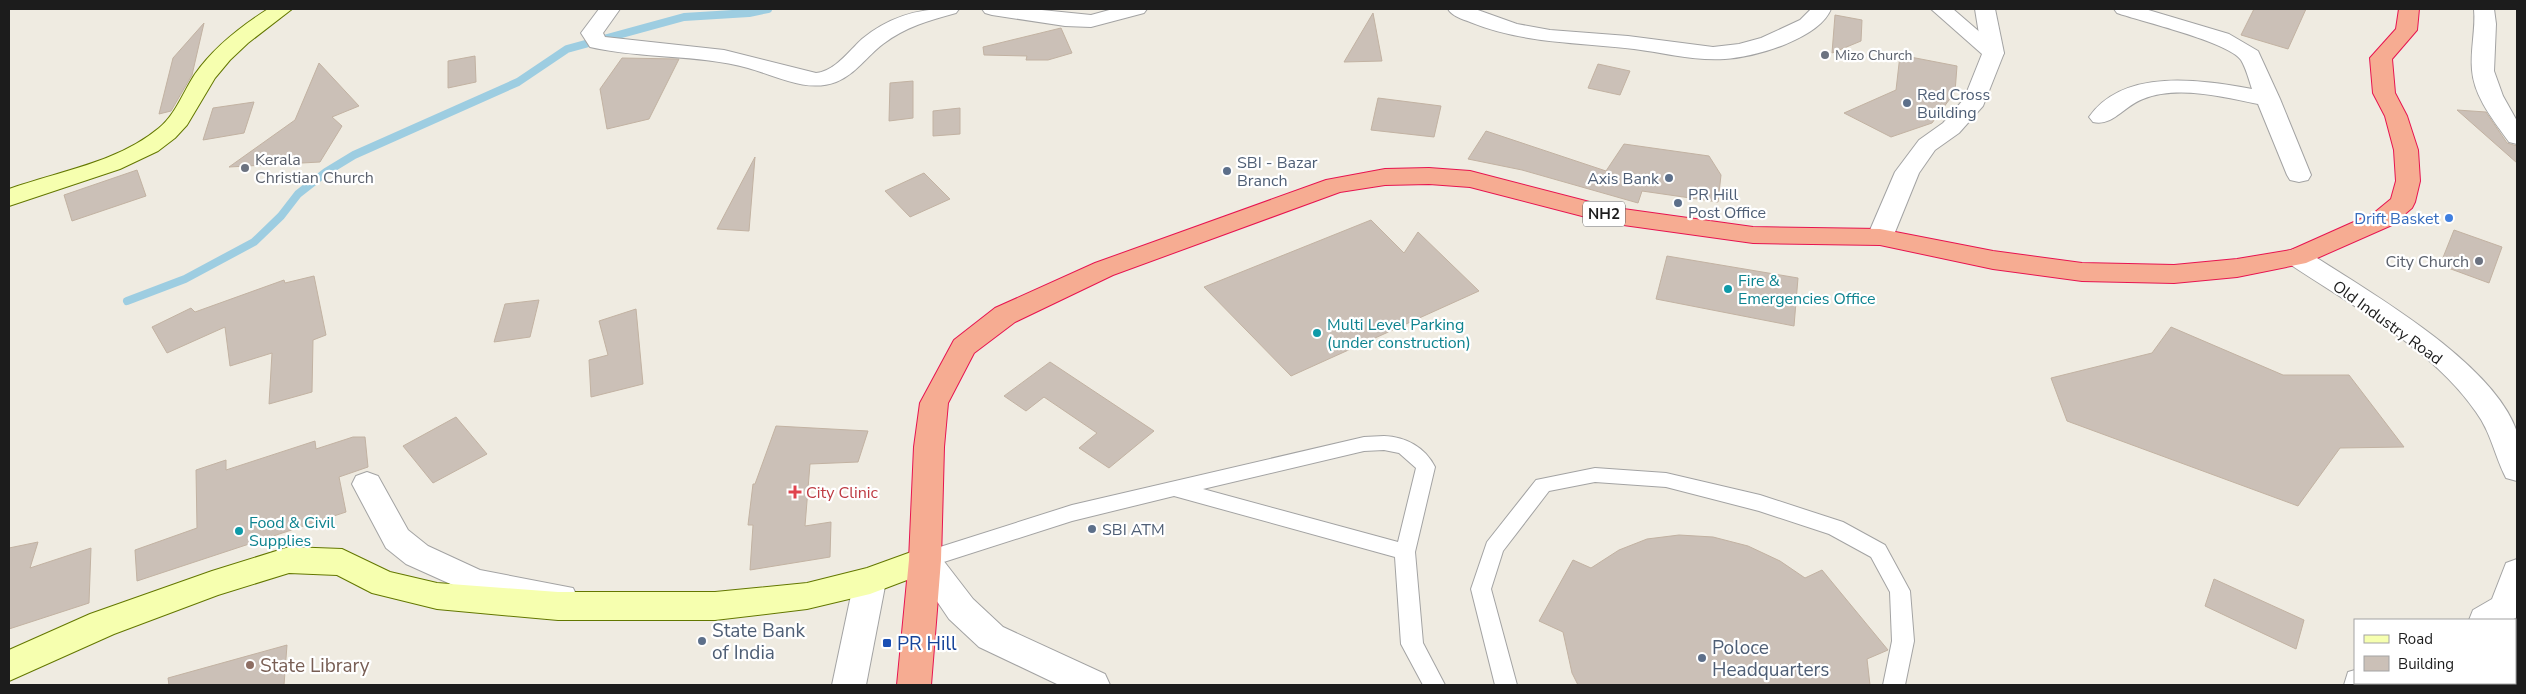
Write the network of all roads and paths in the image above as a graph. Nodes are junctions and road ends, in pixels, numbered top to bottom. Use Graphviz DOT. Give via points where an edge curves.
graph roads {
  1 [pos="282,9"];
  2 [pos="610,9"];
  3 [pos="949,9"];
  4 [pos="992,9"];
  5 [pos="1137,9"];
  6 [pos="1458,9"];
  7 [pos="1821,9"];
  8 [pos="1941,9"];
  9 [pos="1985,9"];
  10 [pos="2124,9"];
  11 [pos="2408,9"];
  12 [pos="2484,9"];
  13 [pos="266,17"];
  14 [pos="1993,53"];
  15 [pos="2269,99"];
  16 [pos="2101,117"];
  17 [pos="2517,137"];
  18 [pos="2299,174"];
  19 [pos="9,198"];
  20 [pos="1880,237"];
  21 [pos="2297,257"];
  22 [pos="2517,470"];
  23 [pos="367,484"];
  24 [pos="1178,490"];
  25 [pos="1405,552"];
  26 [pos="925,560"];
  27 [pos="2517,572"];
  28 [pos="870,581"];
  29 [pos="596,606"];
  30 [pos="2487,619"];
  31 [pos="9,666"];
  32 [pos="849,685"];
  33 [pos="914,685"];
  34 [pos="1093,685"];
  35 [pos="1434,685"];
  36 [pos="1506,685"];
  37 [pos="1894,685"];
  1 -- 13 [label="main road"];
  2 -- 3 [label="street" via="592,32 598,42 746,60 808,80 822,79 842,70 876,39 902,24"];
  4 -- 5 [label="street" via="1091,21"];
  6 -- 7 [label="street" via="1505,28 1530,34 1722,53 1776,40 1811,22"];
  8 -- 14 [label="street"];
  9 -- 14 [label="street"];
  10 -- 15 [label="street" via="2221,39 2239,48 2250,56"];
  11 -- 21 [label="highway, NH2" via="2406,30 2381,58 2384,93 2396,116 2406,150 2408,181 2403,202 2383,219"];
  12 -- 17 [label="street" via="2483,72 2496,105"];
  13 -- 19 [label="main road" via="238,38 205,76 182,116 167,133 120,162"];
  14 -- 20 [label="street" via="1975,101 1951,128 1927,145 1907,172"];
  15 -- 16 [label="street" via="2213,90 2169,88 2128,96 2115,102"];
  15 -- 18 [label="street"];
  20 -- 21 [label="highway, NH2" via="1993,260 2082,272 2174,274 2237,268"];
  20 -- 26 [label="highway, NH2" via="1753,235 1609,215 1470,179 1429,176 1335,185 1104,270 1005,315 964,347 934,403"];
  21 -- 22 [label="street, Old Industry Road" via="2416,338 2480,396 2502,431"];
  23 -- 29 [label="street" via="397,539 417,555 475,582"];
  24 -- 25 [label="lane"];
  24 -- 25 [label="lane" via="1364,444 1387,442 1413,450 1426,467"];
  24 -- 26 [label="lane" via="1072,514"];
  25 -- 35 [label="lane" via="1412,644"];
  26 -- 28 [label="main road"];
  26 -- 33 [label="highway, NH2"];
  26 -- 34 [label="street" via="961,609 992,637"];
  27 -- 30 [label="street" via="2506,608"];
  28 -- 29 [label="main road" via="807,596 716,606"];
  28 -- 32 [label="street"];
  29 -- 31 [label="main road" via="436,596 382,584 342,562 289,560 102,624"];
  36 -- 37 [label="lane" via="1481,589 1494,548 1543,485 1595,475 1666,480 1760,503 1836,528 1878,551 1900,591 1903,641"];
}
